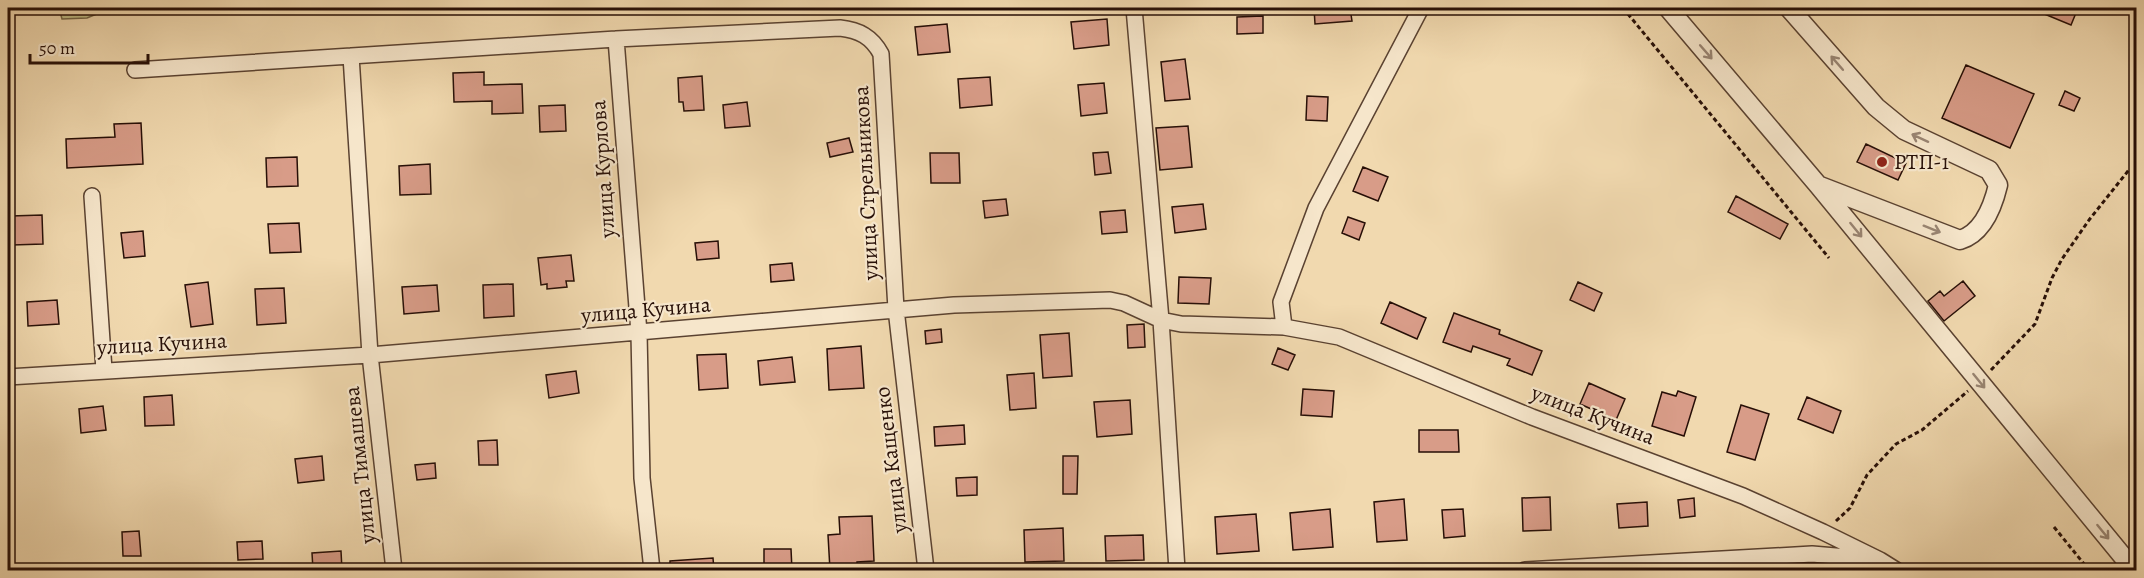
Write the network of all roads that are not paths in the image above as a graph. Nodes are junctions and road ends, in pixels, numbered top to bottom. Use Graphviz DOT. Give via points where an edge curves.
graph roads {
  1 [pos="1134,8"];
  2 [pos="1421,8"];
  3 [pos="1668,8"];
  4 [pos="1789,8"];
  5 [pos="615,39"];
  6 [pos="351,56"];
  7 [pos="135,70"];
  8 [pos="1818,185"];
  9 [pos="92,196"];
  10 [pos="896,309"];
  11 [pos="1161,320"];
  12 [pos="1284,327"];
  13 [pos="639,333"];
  14 [pos="370,355"];
  15 [pos="104,370"];
  16 [pos="8,377"];
  17 [pos="1823,532"];
  18 [pos="1812,554"];
  19 [pos="1880,560"];
  20 [pos="394,570"];
  21 [pos="652,570"];
  22 [pos="926,570"];
  23 [pos="1178,570"];
  24 [pos="1526,570"];
  25 [pos="1896,570"];
  26 [pos="2134,570"];
  1 -- 11 [label="street"];
  2 -- 12 [label="street" via="1316,208 1281,302"];
  3 -- 8 [label="street, one-way"];
  8 -- 4 [label="street, one-way" via="1960,240 1971,237 1979,228 1998,185 1989,170 1904,130 1875,107"];
  5 -- 6 [label="street"];
  5 -- 10 [label="street, улица Стрельникова" via="840,28 862,33 876,45 881,54"];
  5 -- 13 [label="street, улица Курлова"];
  6 -- 7 [label="street"];
  6 -- 14 [label="street, улица Тимашева"];
  8 -- 26 [label="street, one-way"];
  9 -- 15 [label="street"];
  10 -- 11 [label="street, улица Кучина" via="1110,300"];
  10 -- 13 [label="street, улица Кучина"];
  10 -- 22 [label="street, улица Кащенко"];
  11 -- 12 [label="street, улица Кучина"];
  11 -- 23 [label="street"];
  12 -- 17 [label="street, улица Кучина" via="1339,337 1532,417 1743,496"];
  13 -- 14 [label="street, улица Кучина"];
  13 -- 21 [label="street, улица Курлова" via="642,478"];
  14 -- 15 [label="street, улица Кучина"];
  14 -- 20 [label="street, улица Тимашева"];
  15 -- 16 [label="street, улица Кучина"];
  17 -- 18 [label="street" via="1826,545"];
  17 -- 19 [label="street, улица Кучина"];
  18 -- 19 [label="street"];
  18 -- 24 [label="street"];
  19 -- 25 [label="street, улица Кучина"];
}
